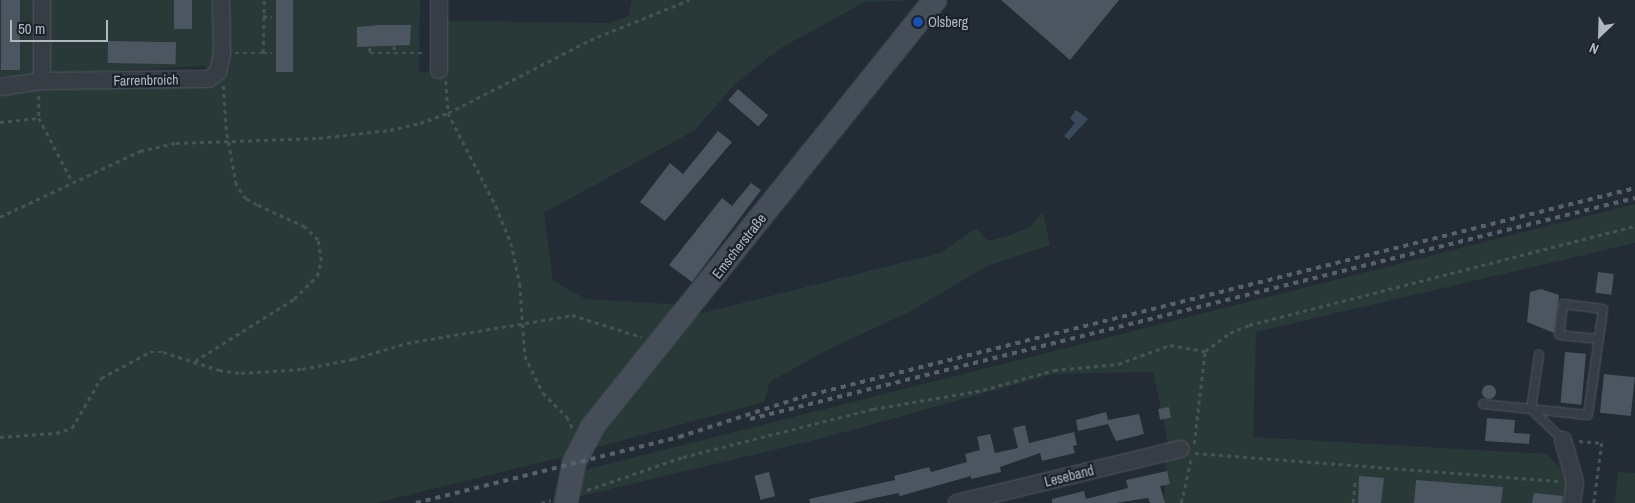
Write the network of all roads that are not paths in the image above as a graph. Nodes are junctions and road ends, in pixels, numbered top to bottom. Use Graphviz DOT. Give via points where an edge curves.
graph roads {
  1 [pos="42,0"];
  2 [pos="221,0"];
  3 [pos="439,0"];
  4 [pos="935,0"];
  5 [pos="439,62"];
  6 [pos="42,81"];
  7 [pos="0,87"];
  8 [pos="1599,338"];
  9 [pos="1539,355"];
  10 [pos="1483,404"];
  11 [pos="1531,409"];
  12 [pos="1563,440"];
  13 [pos="1187,451"];
  14 [pos="566,500"];
  15 [pos="957,503"];
  16 [pos="1572,503"];
  1 -- 6 [label="street"];
  2 -- 6 [label="street, Farrenbroich" via="222,53 218,72 210,79"];
  3 -- 5 [label="street"];
  4 -- 14 [label="street, Emscherstraße" via="593,426 582,446"];
  6 -- 7 [label="street, Farrenbroich"];
  8 -- 8 [label="lane" via="1603,309 1563,304 1559,334"];
  8 -- 11 [label="lane" via="1588,415"];
  9 -- 11 [label="lane"];
  10 -- 11 [label="lane"];
  11 -- 12 [label="lane"];
  12 -- 16 [label="street" via="1575,482"];
  13 -- 15 [label="street, Leseband"];
}
